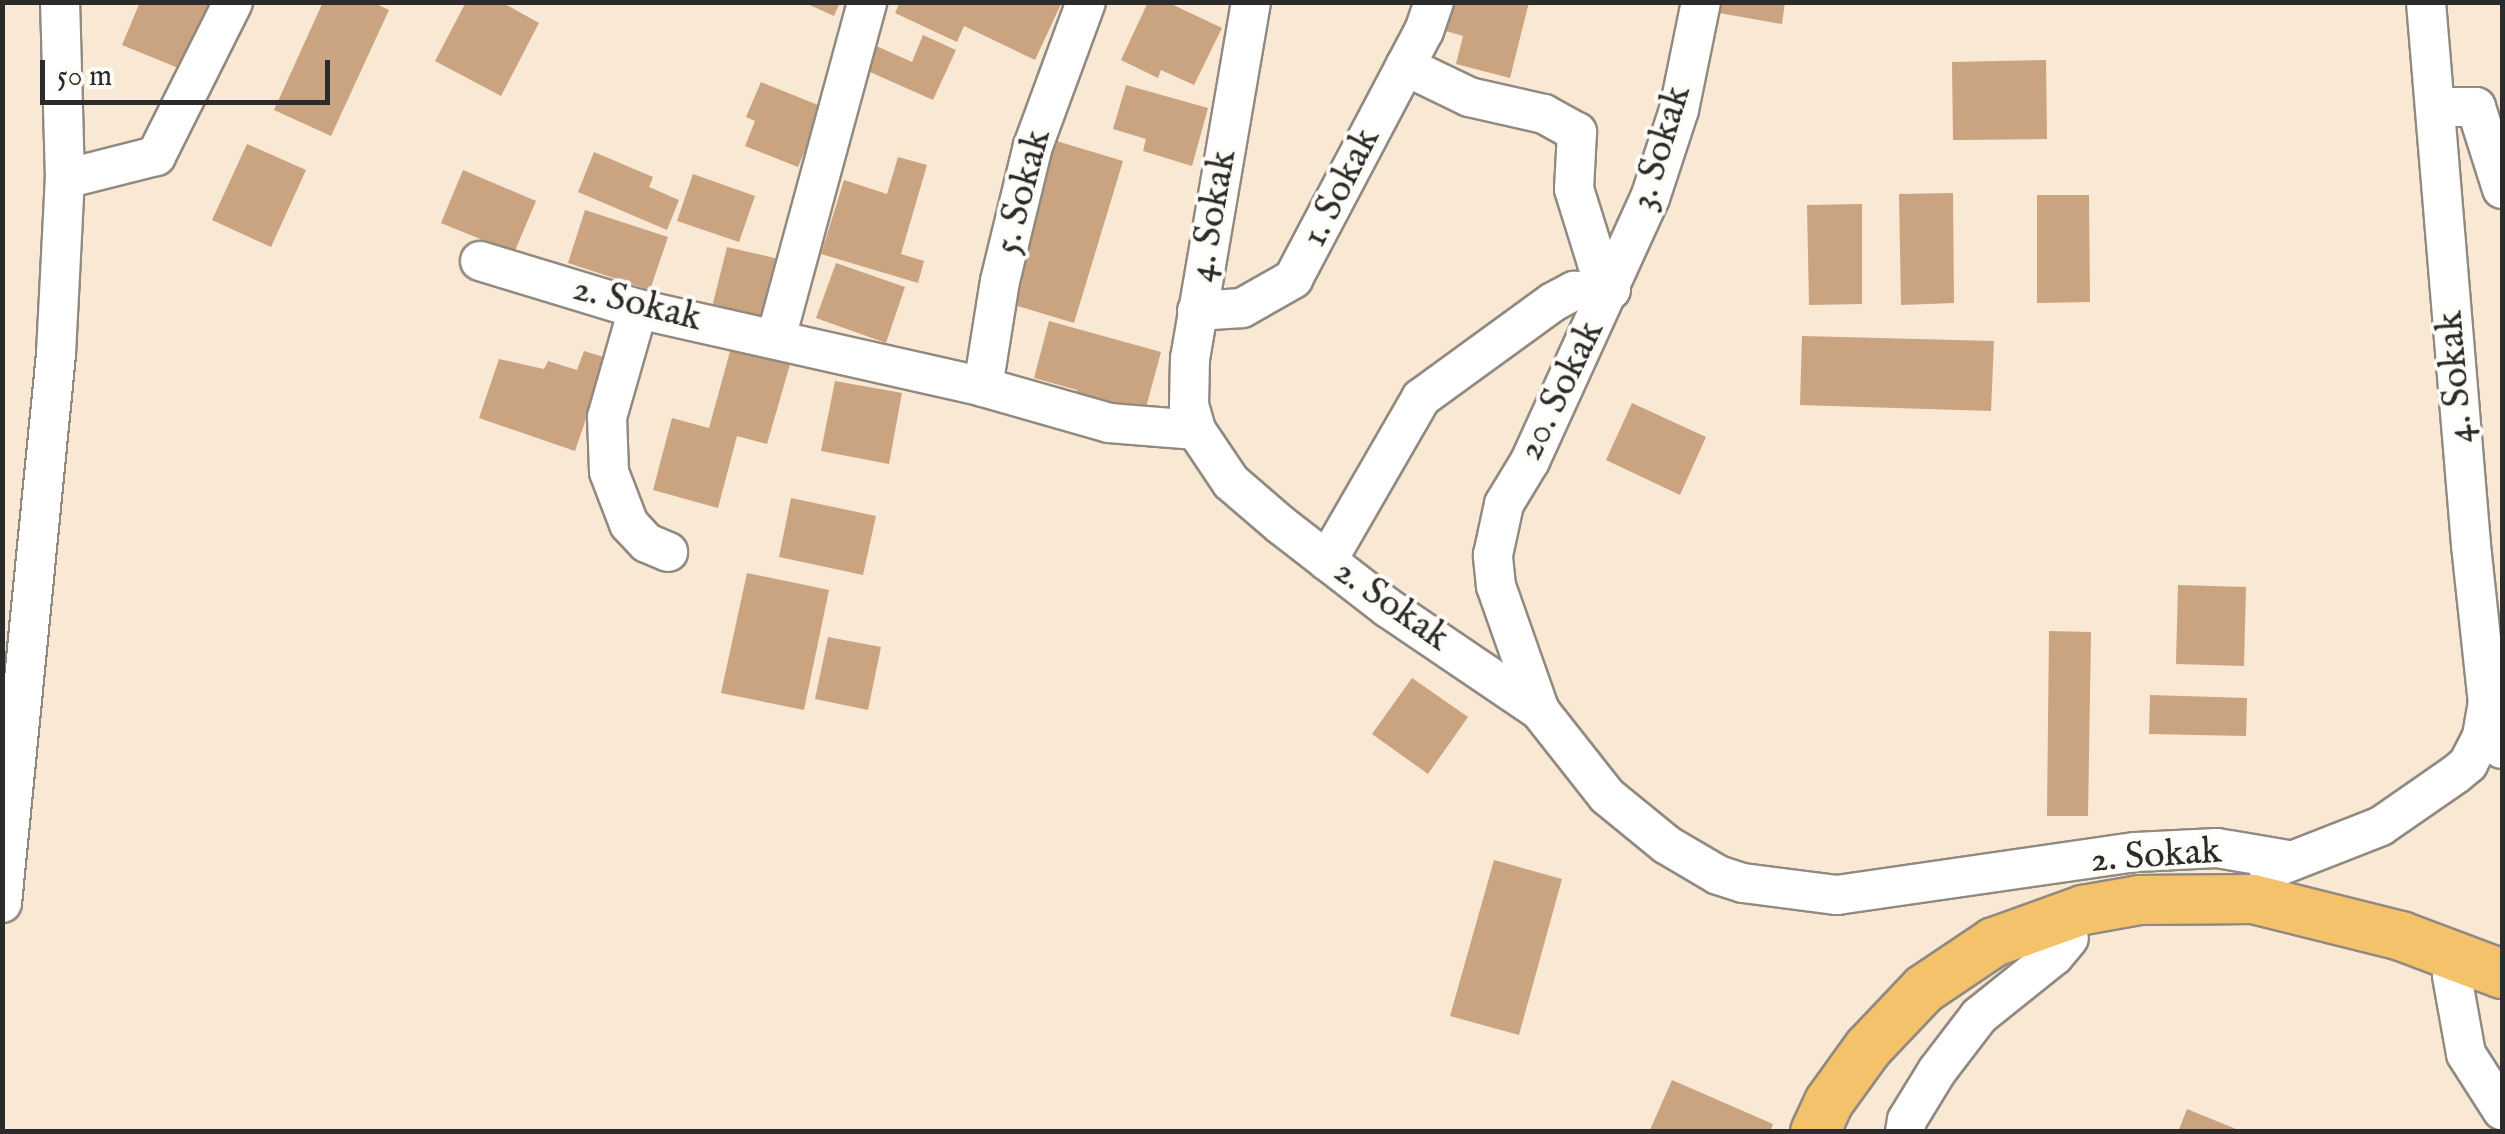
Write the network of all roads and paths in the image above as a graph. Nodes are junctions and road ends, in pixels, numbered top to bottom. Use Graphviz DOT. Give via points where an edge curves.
graph roads {
  1 [pos="60,2"];
  2 [pos="232,2"];
  3 [pos="867,2"];
  4 [pos="1086,2"];
  5 [pos="1251,2"];
  6 [pos="1434,2"];
  7 [pos="1701,2"];
  8 [pos="2426,2"];
  9 [pos="1405,66"];
  10 [pos="2435,107"];
  11 [pos="66,178"];
  12 [pos="2502,189"];
  13 [pos="480,261"];
  14 [pos="1611,290"];
  15 [pos="638,309"];
  16 [pos="1198,311"];
  17 [pos="776,338"];
  18 [pos="982,387"];
  19 [pos="1196,430"];
  20 [pos="668,552"];
  21 [pos="1327,561"];
  22 [pos="2488,703"];
  23 [pos="1540,711"];
  24 [pos="2502,749"];
  25 [pos="2288,860"];
  26 [pos="2,903"];
  27 [pos="2253,910"];
  28 [pos="2069,938"];
  29 [pos="2502,974"];
  30 [pos="2452,976"];
  31 [pos="2502,996"];
  32 [pos="2502,1110"];
  33 [pos="1816,1132"];
  34 [pos="1847,1132"];
  35 [pos="1905,1132"];
  1 -- 11 [label="street"];
  2 -- 11 [label="street" via="156,156"];
  3 -- 17 [label="street"];
  4 -- 18 [label="street, 5. Sokak" via="1033,146"];
  5 -- 16 [label="street, 4. Sokak"];
  6 -- 9 [label="street, 1. Sokak"];
  7 -- 14 [label="street, 3. Sokak" via="1679,110"];
  8 -- 10 [label="street, 4. Sokak"];
  9 -- 14 [label="street, 20. Sokak" via="1469,97 1544,114 1577,132 1574,189"];
  9 -- 16 [label="street, 1. Sokak" via="1293,280 1242,308"];
  10 -- 12 [label="street" via="2476,107"];
  10 -- 22 [label="street, 4. Sokak"];
  11 -- 26 [label="street" via="53,392"];
  13 -- 15 [label="street, 2. Sokak"];
  14 -- 21 [label="street" via="1574,291 1553,302 1421,398"];
  14 -- 23 [label="street, 20. Sokak" via="1504,504 1493,555 1496,586"];
  15 -- 17 [label="street, 2. Sokak"];
  15 -- 20 [label="street" via="607,417 609,472 628,524"];
  16 -- 19 [label="street, 4. Sokak" via="1189,391"];
  17 -- 18 [label="street, 2. Sokak"];
  18 -- 19 [label="street, 2. Sokak" via="1109,423"];
  19 -- 21 [label="street, 2. Sokak" via="1231,482"];
  21 -- 23 [label="street, 2. Sokak"];
  22 -- 24 [label="street, 4. Sokak"];
  22 -- 25 [label="street, 2. Sokak" via="2482,736 2456,774 2381,826"];
  23 -- 25 [label="street, 2. Sokak" via="1607,796 1667,845 1743,883 1836,895 2136,852 2217,848"];
  25 -- 27 [label="street, 2. Sokak" via="2266,872"];
  27 -- 28 [label="main road"];
  27 -- 29 [label="main road" via="2401,936"];
  27 -- 30 [label="main road"];
  27 -- 33 [label="main road" via="2138,900 2083,910 1994,942 1892,1019 1829,1102"];
  28 -- 34 [label="main road" via="1981,978 1928,1019 1880,1074"];
  28 -- 35 [label="street" via="1979,1016 1936,1071"];
  30 -- 31 [label="main road"];
  30 -- 32 [label="street" via="2466,1054"];
}
